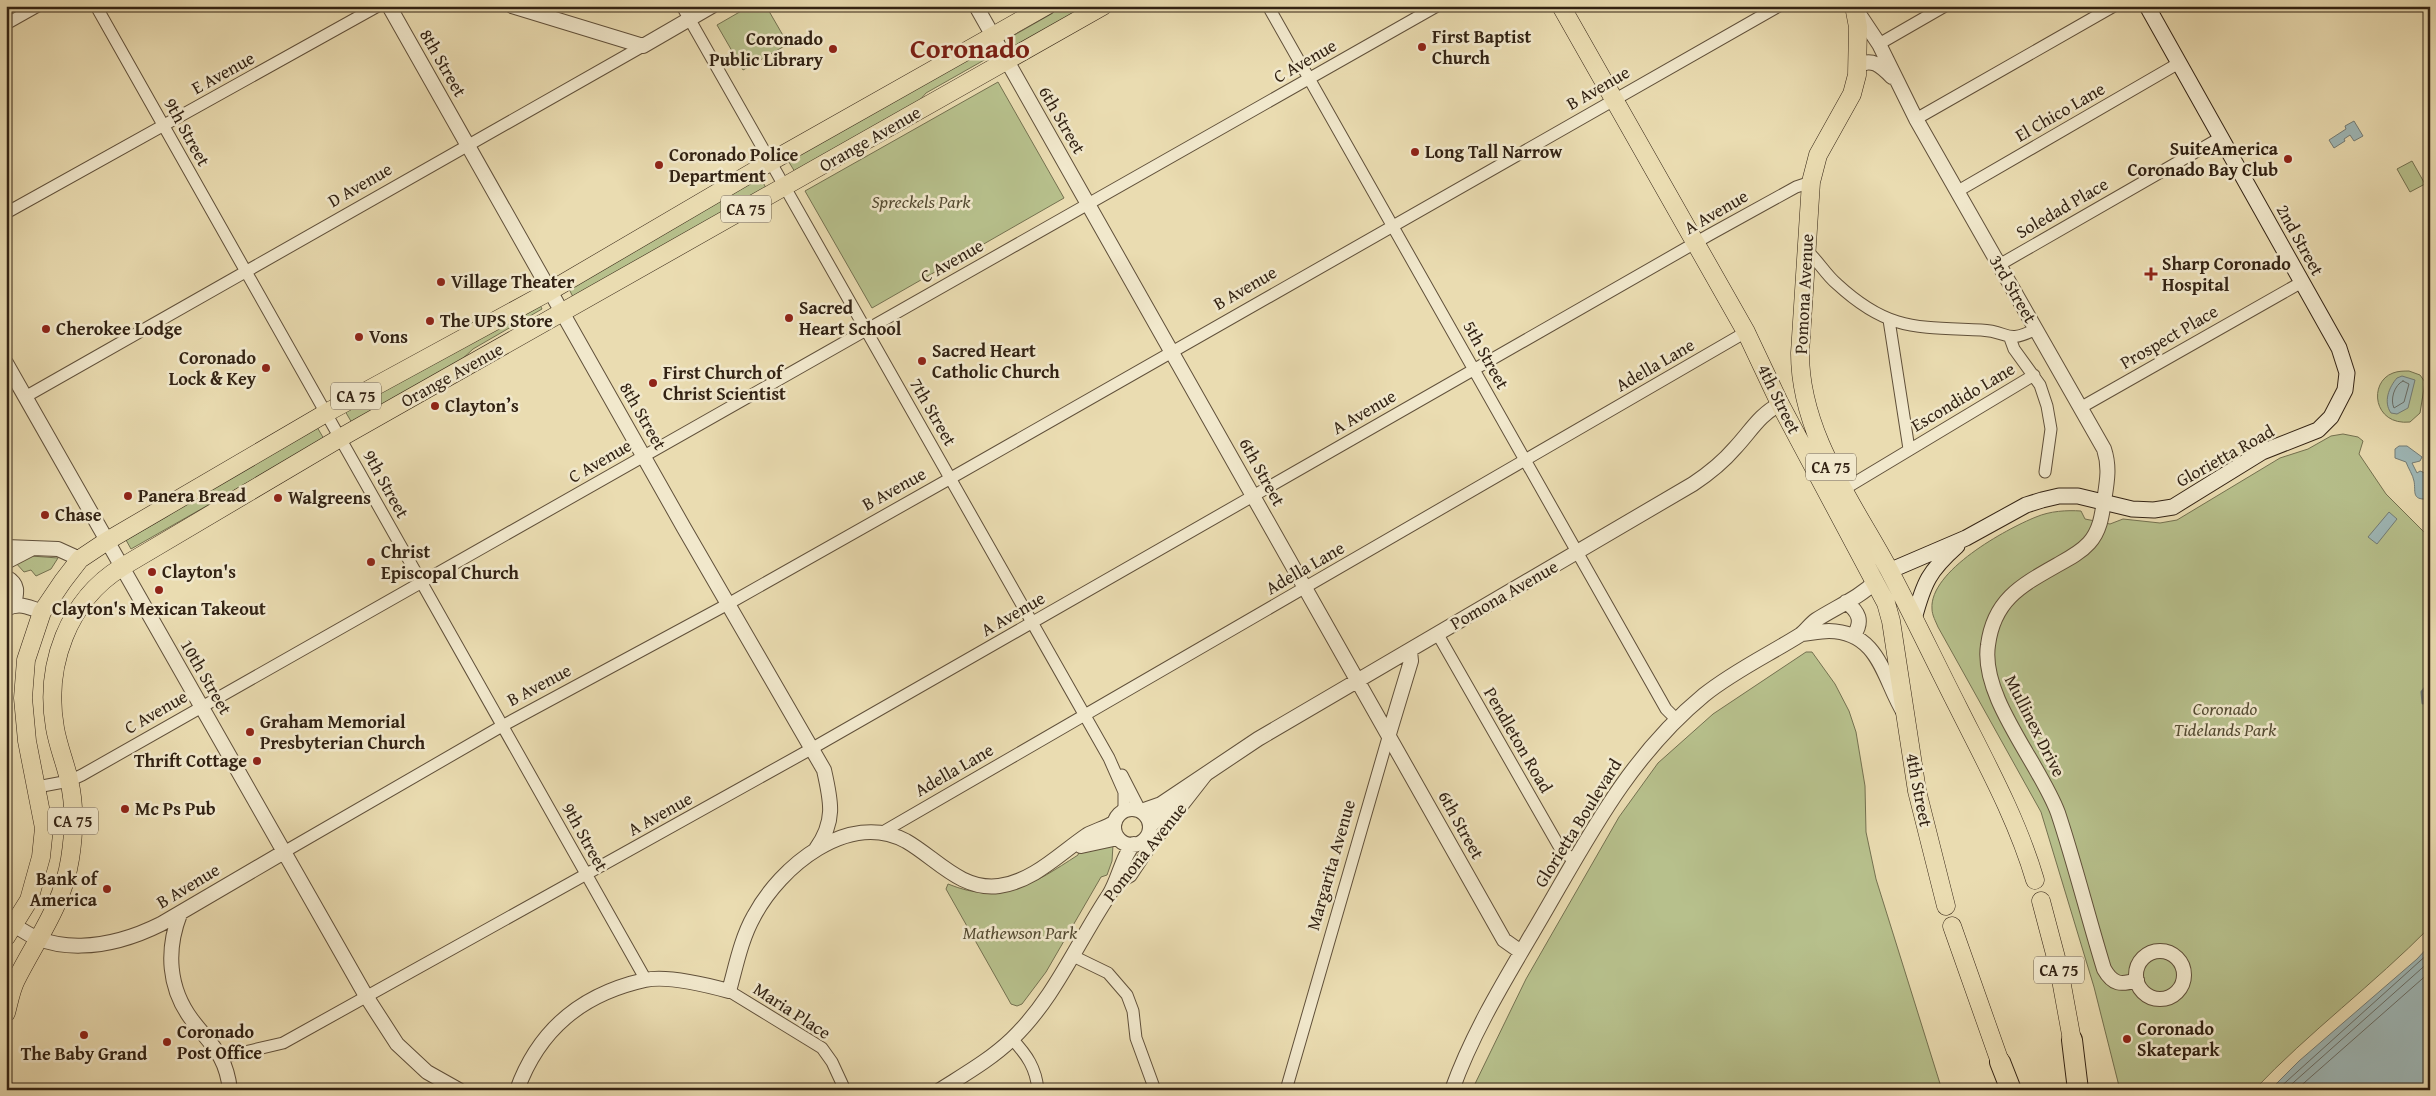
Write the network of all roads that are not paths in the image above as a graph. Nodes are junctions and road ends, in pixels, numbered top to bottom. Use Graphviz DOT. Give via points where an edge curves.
graph roads {
  1 [pos="38,6"];
  2 [pos="96,6"];
  3 [pos="378,6"];
  4 [pos="389,6"];
  5 [pos="512,6"];
  6 [pos="682,6"];
  7 [pos="712,6"];
  8 [pos="976,6"];
  9 [pos="1046,6"];
  10 [pos="1103,6"];
  11 [pos="1268,6"];
  12 [pos="1437,6"];
  13 [pos="1561,6"];
  14 [pos="1779,6"];
  15 [pos="1945,6"];
  16 [pos="2114,6"];
  17 [pos="2147,6"];
  18 [pos="1854,7"];
  19 [pos="689,19"];
  20 [pos="6,24"];
  21 [pos="993,36"];
  22 [pos="1879,44"];
  23 [pos="643,46"];
  24 [pos="1007,61"];
  25 [pos="2179,63"];
  26 [pos="1857,66"];
  27 [pos="1309,79"];
  28 [pos="1897,82"];
  29 [pos="1614,100"];
  30 [pos="1916,118"];
  31 [pos="164,126"];
  32 [pos="2220,138"];
  33 [pos="468,145"];
  34 [pos="770,162"];
  35 [pos="1811,182"];
  36 [pos="785,188"];
  37 [pos="1958,191"];
  38 [pos="1088,204"];
  39 [pos="6,213"];
  40 [pos="1393,226"];
  41 [pos="1697,244"];
  42 [pos="1806,250"];
  43 [pos="1999,265"];
  44 [pos="246,272"];
  45 [pos="2302,282"];
  46 [pos="550,291"];
  47 [pos="562,312"];
  48 [pos="1889,320"];
  49 [pos="2036,328"];
  50 [pos="866,330"];
  51 [pos="1746,332"];
  52 [pos="2010,338"];
  53 [pos="1172,351"];
  54 [pos="6,363"];
  55 [pos="2345,363"];
  56 [pos="1474,369"];
  57 [pos="2034,375"];
  58 [pos="25,397"];
  59 [pos="1780,404"];
  60 [pos="2080,408"];
  61 [pos="326,413"];
  62 [pos="340,438"];
  63 [pos="1909,449"];
  64 [pos="644,456"];
  65 [pos="1526,460"];
  66 [pos="2045,472"];
  67 [pos="950,478"];
  68 [pos="1851,485"];
  69 [pos="1253,495"];
  70 [pos="2104,502"];
  71 [pos="1966,538"];
  72 [pos="107,541"];
  73 [pos="6,547"];
  74 [pos="32,548"];
  75 [pos="1578,552"];
  76 [pos="80,559"];
  77 [pos="6,562"];
  78 [pos="122,567"];
  79 [pos="1883,576"];
  80 [pos="6,577"];
  81 [pos="421,582"];
  82 [pos="1307,588"];
  83 [pos="1846,602"];
  84 [pos="728,604"];
  85 [pos="10,607"];
  86 [pos="42,612"];
  87 [pos="1914,619"];
  88 [pos="1033,623"];
  89 [pos="1437,633"];
  90 [pos="1802,634"];
  91 [pos="1854,635"];
  92 [pos="1410,651"];
  93 [pos="1359,680"];
  94 [pos="202,707"];
  95 [pos="1085,714"];
  96 [pos="1906,716"];
  97 [pos="1676,718"];
  98 [pos="502,726"];
  99 [pos="1389,734"];
  100 [pos="811,749"];
  101 [pos="1109,758"];
  102 [pos="1212,768"];
  103 [pos="70,781"];
  104 [pos="37,787"];
  105 [pos="1124,811"];
  106 [pos="1141,811"];
  107 [pos="1115,822"];
  108 [pos="1150,826"];
  109 [pos="881,833"];
  110 [pos="1119,839"];
  111 [pos="1134,844"];
  112 [pos="816,849"];
  113 [pos="1068,850"];
  114 [pos="284,852"];
  115 [pos="1574,861"];
  116 [pos="587,875"];
  117 [pos="2034,880"];
  118 [pos="1115,885"];
  119 [pos="2041,902"];
  120 [pos="1946,906"];
  121 [pos="1098,911"];
  122 [pos="180,914"];
  123 [pos="1952,926"];
  124 [pos="9,927"];
  125 [pos="40,941"];
  126 [pos="1521,952"];
  127 [pos="1072,956"];
  128 [pos="646,980"];
  129 [pos="2137,980"];
  130 [pos="729,991"];
  131 [pos="366,996"];
  132 [pos="6,1012"];
  133 [pos="1012,1039"];
  134 [pos="2072,1040"];
  135 [pos="223,1057"];
  136 [pos="2000,1062"];
  137 [pos="230,1090"];
  138 [pos="459,1090"];
  139 [pos="517,1090"];
  140 [pos="845,1090"];
  141 [pos="940,1090"];
  142 [pos="1038,1090"];
  143 [pos="1155,1090"];
  144 [pos="1286,1090"];
  145 [pos="1452,1090"];
  146 [pos="2011,1090"];
  147 [pos="2078,1090"];
  1 -- 20 [label="street"];
  2 -- 31 [label="street, 9th Street"];
  3 -- 31 [label="street, E Avenue"];
  4 -- 33 [label="street, 8th Street"];
  5 -- 23 [label="street"];
  6 -- 19 [label="street, 7th Street"];
  7 -- 19 [label="street, D Avenue"];
  8 -- 21 [label="street, 6th Street"];
  9 -- 21 [label="highway, Orange Avenue / CA 75"];
  10 -- 24 [label="highway, Orange Avenue / CA 75"];
  11 -- 27 [label="street, 5th Street"];
  12 -- 27 [label="street, C Avenue"];
  13 -- 29 [label="highway, 4th Street / CA 75"];
  14 -- 29 [label="street, B Avenue"];
  15 -- 22 [label="street"];
  16 -- 30 [label="street"];
  17 -- 25 [label="main road, 2nd Street"];
  18 -- 22 [label="street, 3rd Street"];
  18 -- 26 [label="highway, Pomona Avenue / CA 75" via="1858,27"];
  19 -- 23 [label="street, D Avenue"];
  19 -- 34 [label="street, 7th Street"];
  21 -- 24 [label="street, 6th Street"];
  21 -- 34 [label="highway, Orange Avenue / CA 75"];
  22 -- 28 [label="street, 3rd Street"];
  23 -- 33 [label="street, D Avenue"];
  24 -- 36 [label="highway, Orange Avenue / CA 75"];
  24 -- 38 [label="street, 6th Street"];
  25 -- 32 [label="main road, 2nd Street"];
  25 -- 37 [label="street, El Chico Lane"];
  26 -- 28 [label="street, 3rd Street" via="1865,61 1873,62"];
  26 -- 35 [label="highway, Pomona Avenue / CA 75" via="1852,94 1821,150"];
  27 -- 38 [label="street, C Avenue"];
  27 -- 40 [label="street, 5th Street"];
  28 -- 30 [label="street, 3rd Street"];
  29 -- 40 [label="street, B Avenue"];
  29 -- 41 [label="highway, 4th Street / CA 75"];
  30 -- 37 [label="street, 3rd Street"];
  31 -- 39 [label="street, E Avenue"];
  31 -- 44 [label="street, 9th Street"];
  32 -- 43 [label="street, Soledad Place"];
  32 -- 45 [label="main road, 2nd Street"];
  33 -- 44 [label="street, D Avenue"];
  33 -- 46 [label="street, 8th Street"];
  34 -- 36 [label="street, 7th Street"];
  34 -- 46 [label="highway, Orange Avenue / CA 75"];
  35 -- 41 [label="street, A Avenue" via="1796,186"];
  35 -- 42 [label="highway, Pomona Avenue / CA 75"];
  36 -- 47 [label="highway, Orange Avenue / CA 75"];
  36 -- 50 [label="street, 7th Street"];
  37 -- 43 [label="street, 3rd Street"];
  38 -- 50 [label="street, C Avenue"];
  38 -- 53 [label="street, 6th Street"];
  40 -- 53 [label="street, B Avenue"];
  40 -- 56 [label="street, 5th Street"];
  41 -- 51 [label="highway, 4th Street / CA 75"];
  41 -- 56 [label="street, A Avenue"];
  42 -- 48 [label="street" via="1846,293"];
  42 -- 79 [label="highway, Pomona Avenue / CA 75" via="1800,362 1806,406"];
  43 -- 49 [label="street, 3rd Street"];
  44 -- 58 [label="street, D Avenue"];
  44 -- 61 [label="street, 9th Street"];
  45 -- 55 [label="main road, 2nd Street"];
  45 -- 60 [label="street, Prospect Place"];
  46 -- 47 [label="street, 8th Street"];
  46 -- 61 [label="highway, Orange Avenue / CA 75"];
  47 -- 62 [label="highway, Orange Avenue / CA 75"];
  47 -- 64 [label="street, 8th Street"];
  48 -- 52 [label="street" via="1916,327 1984,330"];
  48 -- 63 [label="street, Escondido Lane"];
  49 -- 52 [label="street"];
  49 -- 60 [label="street, 3rd Street"];
  50 -- 64 [label="street, C Avenue"];
  50 -- 67 [label="street, 7th Street"];
  51 -- 59 [label="highway, 4th Street / CA 75"];
  51 -- 65 [label="street, Adella Lane"];
  52 -- 57 [label="street" via="2014,349"];
  53 -- 67 [label="street, B Avenue"];
  53 -- 69 [label="street, 6th Street"];
  54 -- 58 [label="street, 10th Street"];
  55 -- 70 [label="main road, Glorietta Road" via="2346,382 2340,403 2318,430 2262,452 2173,507 2132,509"];
  56 -- 65 [label="street, 5th Street"];
  56 -- 69 [label="street, A Avenue"];
  57 -- 63 [label="street, Escondido Lane"];
  57 -- 66 [label="street" via="2047,406 2051,429"];
  58 -- 72 [label="street, 10th Street"];
  59 -- 75 [label="street, Pomona Avenue" via="1758,419 1736,448 1712,471"];
  59 -- 79 [label="highway, 4th Street / CA 75"];
  60 -- 70 [label="street, 3rd Street" via="2108,460"];
  61 -- 62 [label="street, 9th Street"];
  61 -- 72 [label="highway, Orange Avenue / CA 75"];
  62 -- 78 [label="highway, Orange Avenue / CA 75"];
  62 -- 81 [label="street, 9th Street"];
  63 -- 68 [label="street, Escondido Lane"];
  64 -- 81 [label="street, C Avenue"];
  64 -- 84 [label="street, 8th Street"];
  65 -- 75 [label="street, 5th Street"];
  65 -- 82 [label="street, Adella Lane"];
  67 -- 84 [label="street, B Avenue"];
  67 -- 88 [label="street, 7th Street"];
  69 -- 82 [label="street, 6th Street"];
  69 -- 88 [label="street, A Avenue"];
  70 -- 71 [label="main road, Glorietta Boulevard" via="2078,496 2042,500 2026,505"];
  70 -- 129 [label="street, Mullinex Drive" via="2096,533 2086,546 2017,589 2000,608 1989,635 1987,662 1998,699 2057,812 2104,969 2116,983"];
  71 -- 79 [label="main road, Glorietta Boulevard"];
  71 -- 87 [label="main road, Glorietta Boulevard" via="1930,573"];
  72 -- 76 [label="highway, Orange Avenue / CA 75"];
  72 -- 78 [label="street, 10th Street"];
  73 -- 74 [label="street"];
  74 -- 76 [label="street" via="58,549"];
  74 -- 77 [label="street"];
  75 -- 89 [label="street, Pomona Avenue"];
  75 -- 97 [label="street, 5th Street" via="1666,709"];
  76 -- 86 [label="highway, Orange Avenue / CA 75"];
  78 -- 94 [label="street, 10th Street"];
  78 -- 103 [label="highway, Orange Avenue / CA 75" via="82,601 70,620 56,662 52,693 55,728"];
  79 -- 83 [label="street, Glorietta Boulevard"];
  79 -- 87 [label="highway, 4th Street / CA 75"];
  79 -- 96 [label="highway, 4th Street / CA 75"];
  80 -- 85 [label="street" via="16,586 17,592"];
  81 -- 94 [label="street, C Avenue"];
  81 -- 98 [label="street, 9th Street"];
  82 -- 93 [label="street, 6th Street"];
  82 -- 95 [label="street, Adella Lane"];
  83 -- 90 [label="street, Glorietta Boulevard" via="1814,621"];
  83 -- 91 [label="street" via="1858,613 1860,622"];
  84 -- 98 [label="street, B Avenue"];
  84 -- 100 [label="street, 8th Street"];
  85 -- 86 [label="street" via="25,605"];
  86 -- 104 [label="highway, Orange Avenue / CA 75" via="26,660 23,698 27,741"];
  87 -- 117 [label="highway, 4th Street / CA 75" via="1998,785"];
  88 -- 95 [label="street, 7th Street"];
  88 -- 100 [label="street, A Avenue"];
  89 -- 92 [label="street, Pomona Avenue"];
  89 -- 115 [label="street, Pendleton Road" via="1560,848"];
  90 -- 91 [label="street, Glorietta Boulevard" via="1827,630"];
  90 -- 97 [label="street, Glorietta Boulevard" via="1727,678"];
  91 -- 96 [label="street" via="1878,657 1894,697"];
  92 -- 93 [label="street, Pomona Avenue"];
  92 -- 99 [label="street, Margarita Avenue" via="1411,661"];
  93 -- 99 [label="street, 6th Street"];
  93 -- 102 [label="street, Pomona Avenue"];
  94 -- 103 [label="street, C Avenue"];
  94 -- 114 [label="street, 10th Street"];
  95 -- 101 [label="street, 7th Street"];
  95 -- 109 [label="street, Adella Lane"];
  96 -- 120 [label="highway, 4th Street / CA 75" via="1917,791"];
  97 -- 115 [label="street, Glorietta Boulevard" via="1619,787"];
  98 -- 114 [label="street, B Avenue"];
  98 -- 116 [label="street, 9th Street"];
  99 -- 126 [label="street, 6th Street" via="1504,940"];
  99 -- 144 [label="street, Margarita Avenue"];
  100 -- 112 [label="street, 8th Street" via="824,770 830,797 828,831"];
  100 -- 116 [label="street, A Avenue"];
  101 -- 105 [label="street, 7th Street" via="1124,792"];
  101 -- 106 [label="street, 7th Street" via="1128,783"];
  102 -- 106 [label="street, Pomona Avenue" via="1161,804"];
  102 -- 108 [label="street"];
  102 -- 118 [label="street, Pomona Avenue" via="1130,876"];
  103 -- 104 [label="street, C Avenue"];
  103 -- 125 [label="highway, Orange Avenue / CA 75" via="73,820 70,860 58,901"];
  104 -- 124 [label="highway, Orange Avenue / CA 75" via="44,828 41,858 29,900"];
  105 -- 106 [label="street, Pomona Avenue"];
  105 -- 107 [label="street"];
  106 -- 108 [label="street, Pomona Avenue"];
  107 -- 110 [label="street, Pomona Avenue" via="1114,830"];
  107 -- 113 [label="street" via="1088,835"];
  108 -- 111 [label="street, Pomona Avenue" via="1147,837"];
  109 -- 112 [label="street" via="857,834"];
  109 -- 113 [label="street" via="904,840 960,879 982,885 999,886 1026,878"];
  110 -- 111 [label="street, Pomona Avenue" via="1126,844"];
  110 -- 113 [label="street" via="1101,840"];
  110 -- 121 [label="street"];
  111 -- 118 [label="street" via="1127,852"];
  112 -- 130 [label="street" via="782,875 753,916 742,942"];
  114 -- 122 [label="street, B Avenue"];
  114 -- 131 [label="street, 10th Street"];
  115 -- 126 [label="street, Glorietta Boulevard"];
  116 -- 128 [label="street, 9th Street"];
  116 -- 131 [label="street, A Avenue"];
  118 -- 121 [label="street, Pomona Avenue"];
  119 -- 134 [label="highway, CA 75"];
  121 -- 127 [label="street, Pomona Avenue"];
  122 -- 125 [label="street, B Avenue" via="141,934 100,944"];
  122 -- 135 [label="street" via="174,930 170,970 173,983 181,1004"];
  123 -- 136 [label="highway"];
  124 -- 125 [label="street, B Avenue"];
  125 -- 132 [label="highway, Orange Avenue / CA 75" via="16,981"];
  126 -- 145 [label="street, Glorietta Boulevard" via="1477,1030"];
  127 -- 133 [label="street, Pomona Avenue" via="1042,1003"];
  127 -- 143 [label="street" via="1108,973 1127,995 1133,1011 1136,1038"];
  128 -- 130 [label="street" via="703,985"];
  128 -- 139 [label="street" via="604,992 552,1029 531,1057"];
  130 -- 140 [label="street, Maria Place" via="822,1048"];
  131 -- 135 [label="street, A Avenue" via="282,1043"];
  131 -- 138 [label="street, 10th Street" via="397,1044 427,1072"];
  133 -- 141 [label="street, Pomona Avenue" via="987,1060"];
  133 -- 142 [label="street" via="1027,1055 1035,1071"];
  134 -- 147 [label="highway, CA 75"];
  135 -- 137 [label="street"];
  136 -- 146 [label="highway"];
}
